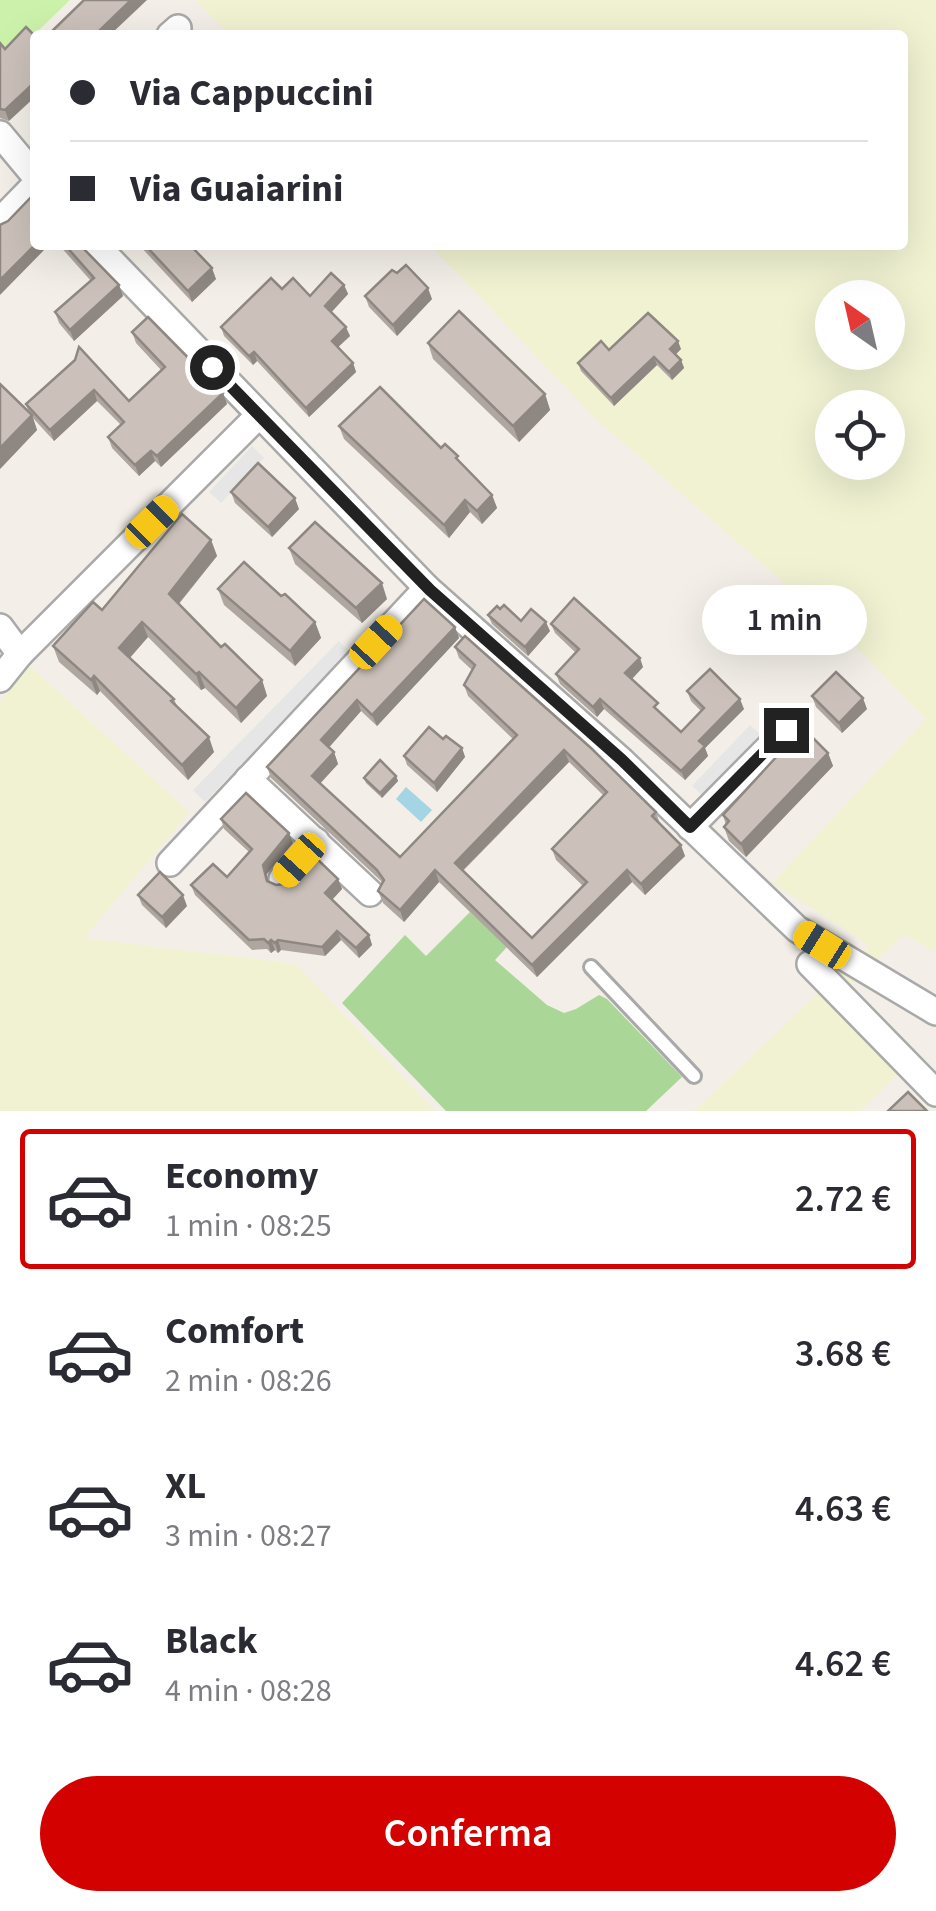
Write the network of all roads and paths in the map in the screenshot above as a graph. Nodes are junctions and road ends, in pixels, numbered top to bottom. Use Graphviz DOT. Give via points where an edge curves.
graph roads {
  1 [pos="0,134"];
  2 [pos="30,169"];
  3 [pos="30,180"];
  4 [pos="0,221"];
  5 [pos="101,250"];
  6 [pos="258,416"];
  7 [pos="428,588"];
  8 [pos="0,627"];
  9 [pos="20,654"];
  10 [pos="0,680"];
  11 [pos="786,730"];
  12 [pos="248,778"];
  13 [pos="690,827"];
  14 [pos="316,842"];
  15 [pos="170,863"];
  16 [pos="282,879"];
  17 [pos="370,893"];
  18 [pos="810,964"];
  19 [pos="591,968"];
  20 [pos="936,1012"];
  21 [pos="694,1076"];
  22 [pos="936,1094"];
  1 -- 2 [label="street"];
  3 -- 4 [label="street"];
  5 -- 6 [label="street"];
  6 -- 7 [label="street"];
  6 -- 9 [label="street"];
  7 -- 12 [label="street"];
  7 -- 13 [label="street"];
  8 -- 9 [label="street"];
  9 -- 10 [label="street"];
  11 -- 13 [label="street"];
  12 -- 14 [label="street"];
  12 -- 15 [label="street"];
  13 -- 20 [label="street" via="796,929"];
  14 -- 16 [label="street"];
  14 -- 17 [label="street"];
  18 -- 22 [label="street"];
  19 -- 21 [label="lane"];
}
